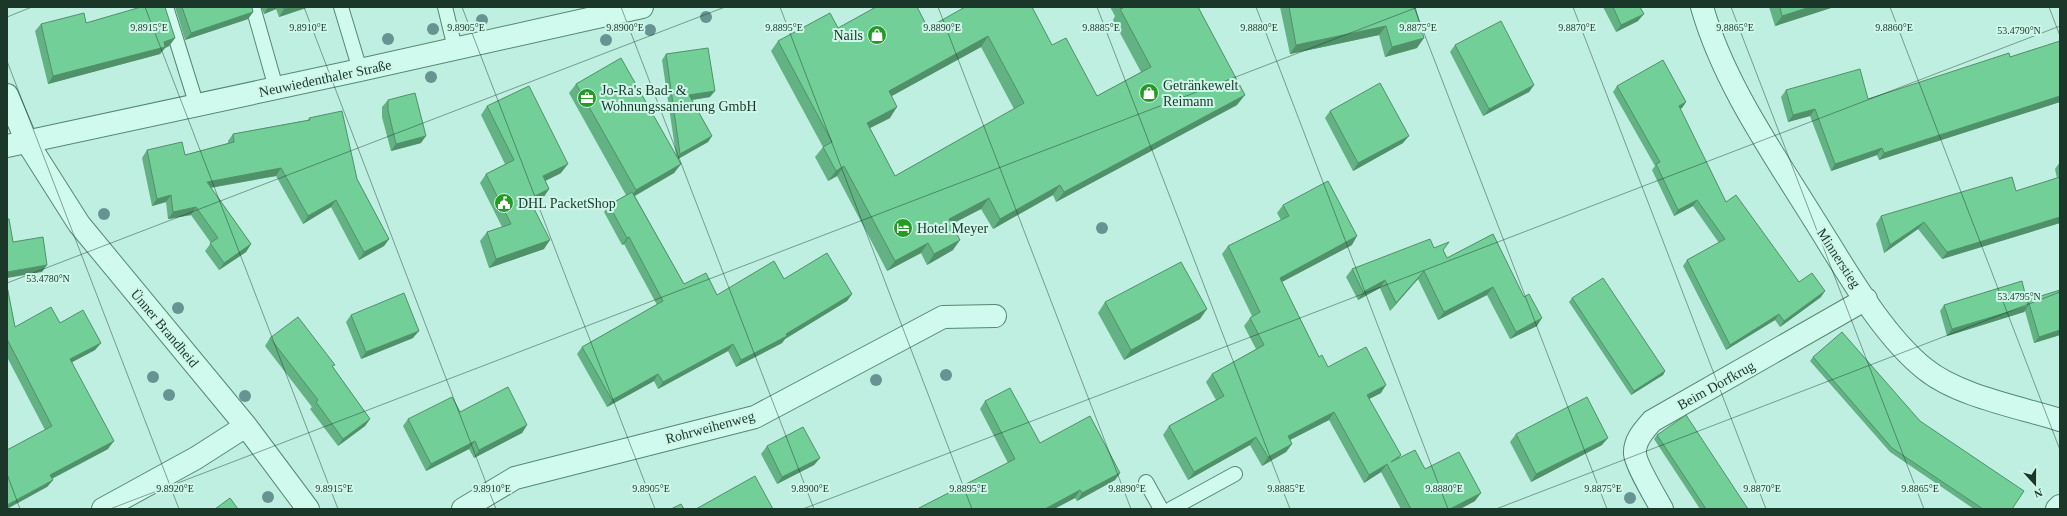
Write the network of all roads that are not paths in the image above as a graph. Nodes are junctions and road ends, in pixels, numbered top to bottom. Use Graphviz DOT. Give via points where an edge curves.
graph roads {
  1 [pos="166,7"];
  2 [pos="253,7"];
  3 [pos="341,7"];
  4 [pos="445,7"];
  5 [pos="642,7"];
  6 [pos="1702,7"];
  7 [pos="455,48"];
  8 [pos="360,70"];
  9 [pos="276,88"];
  10 [pos="7,95"];
  11 [pos="197,106"];
  12 [pos="17,144"];
  13 [pos="1866,299"];
  14 [pos="994,316"];
  15 [pos="2060,420"];
  16 [pos="246,426"];
  17 [pos="1235,474"];
  18 [pos="1146,482"];
  19 [pos="2060,506"];
  20 [pos="103,509"];
  21 [pos="308,509"];
  22 [pos="463,509"];
  23 [pos="1161,509"];
  24 [pos="1171,509"];
  25 [pos="1662,509"];
  26 [pos="2057,509"];
  1 -- 11 [label="lane"];
  2 -- 9 [label="lane"];
  3 -- 8 [label="lane"];
  4 -- 7 [label="lane"];
  5 -- 7 [label="street, Neuwiedenthaler Straße"];
  6 -- 13 [label="street, Minnerstieg" via="1730,76 1771,150"];
  7 -- 8 [label="street, Neuwiedenthaler Straße"];
  8 -- 9 [label="street, Neuwiedenthaler Straße"];
  9 -- 11 [label="street, Neuwiedenthaler Straße"];
  10 -- 12 [label="street, Ünner Brandheid"];
  11 -- 12 [label="street, Neuwiedenthaler Straße"];
  12 -- 16 [label="street, Ünner Brandheid" via="79,224"];
  13 -- 15 [label="street, Minnerstieg" via="1905,350 1925,370 1969,392"];
  13 -- 25 [label="street, Beim Dorfkrug" via="1652,421 1642,432 1636,444 1635,454"];
  14 -- 22 [label="street, Rohrweihenweg" via="943,317 755,417 515,478"];
  16 -- 20 [label="street" via="196,458"];
  16 -- 21 [label="street, Ünner Brandheid"];
  17 -- 24 [label="lane"];
  18 -- 23 [label="lane"];
  19 -- 26 [label="street"];
}
